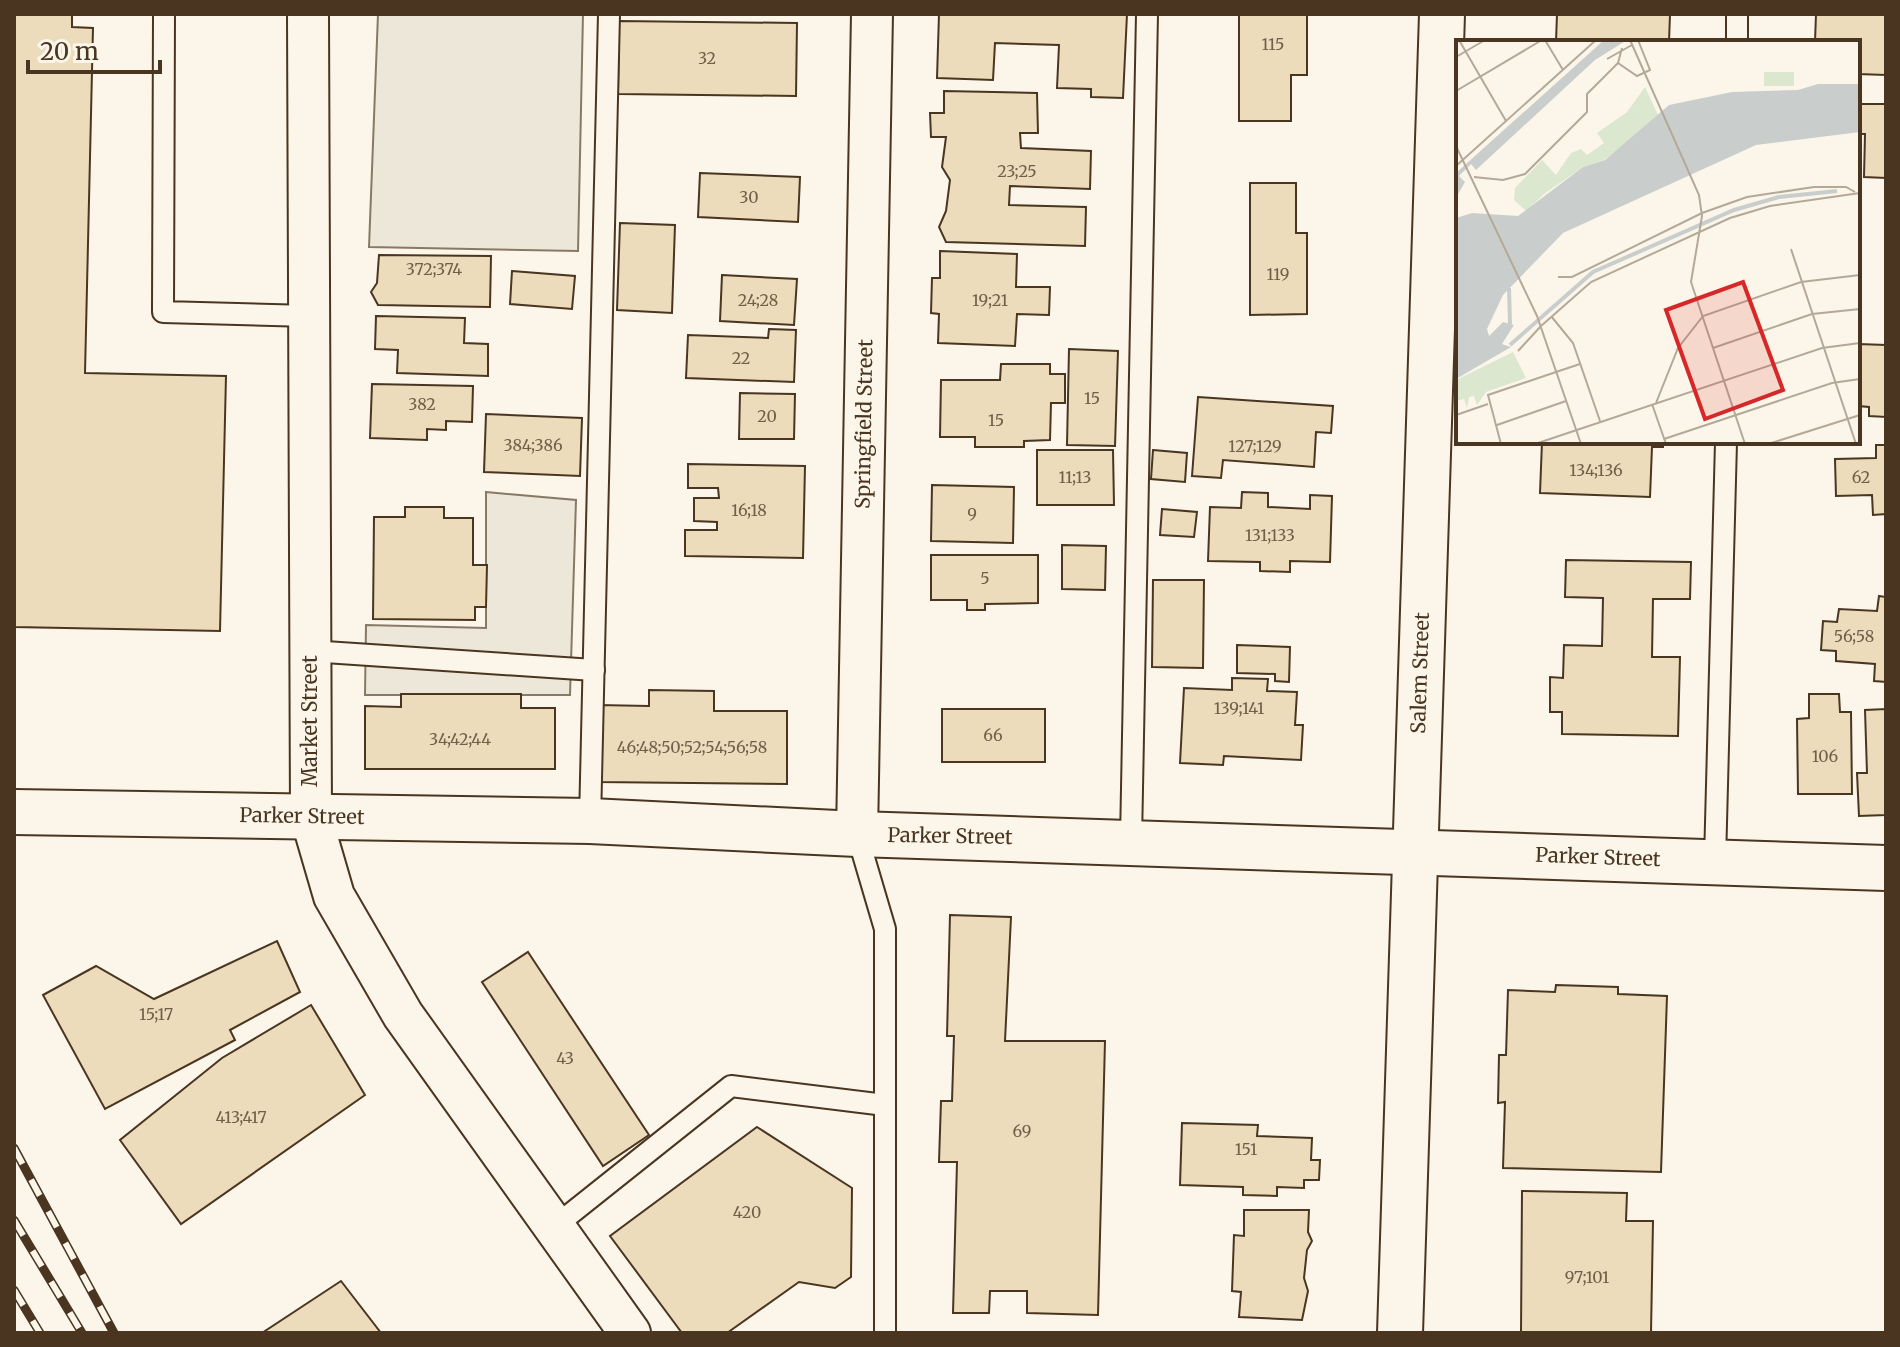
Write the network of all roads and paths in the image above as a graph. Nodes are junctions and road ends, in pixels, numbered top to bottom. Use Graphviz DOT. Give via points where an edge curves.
graph roads {
  1 [pos="164,14"];
  2 [pos="308,14"];
  3 [pos="609,14"];
  4 [pos="872,14"];
  5 [pos="1147,14"];
  6 [pos="1442,14"];
  7 [pos="1737,14"];
  8 [pos="1737,40"];
  9 [pos="309,316"];
  10 [pos="1726,444"];
  11 [pos="310,651"];
  12 [pos="594,670"];
  13 [pos="14,812"];
  14 [pos="311,817"];
  15 [pos="590,821"];
  16 [pos="857,834"];
  17 [pos="1131,840"];
  18 [pos="1414,851"];
  19 [pos="1715,861"];
  20 [pos="1886,868"];
  21 [pos="885,1105"];
  22 [pos="554,1227"];
  23 [pos="630,1333"];
  24 [pos="885,1333"];
  25 [pos="1400,1333"];
  1 -- 9 [label="lane" via="163,312"];
  2 -- 9 [label="street, Market Street"];
  3 -- 12 [label="lane"];
  4 -- 16 [label="street, Springfield Street"];
  5 -- 17 [label="lane"];
  6 -- 18 [label="main road, Salem Street"];
  7 -- 8 [label="lane"];
  9 -- 11 [label="street, Market Street"];
  10 -- 19 [label="lane"];
  11 -- 12 [label="lane"];
  11 -- 14 [label="street, Market Street"];
  12 -- 15 [label="lane"];
  13 -- 14 [label="main road, Parker Street"];
  14 -- 15 [label="main road, Parker Street"];
  14 -- 22 [label="street, Market Street" via="334,896 403,1015"];
  15 -- 16 [label="main road, Parker Street"];
  16 -- 17 [label="main road, Parker Street"];
  16 -- 21 [label="lane" via="885,929"];
  17 -- 18 [label="main road, Parker Street"];
  18 -- 19 [label="main road, Parker Street"];
  18 -- 25 [label="main road, Salem Street"];
  19 -- 20 [label="main road, Parker Street"];
  21 -- 22 [label="lane" via="731,1086"];
  21 -- 24 [label="lane"];
  22 -- 23 [label="street, Market Street"];
}
